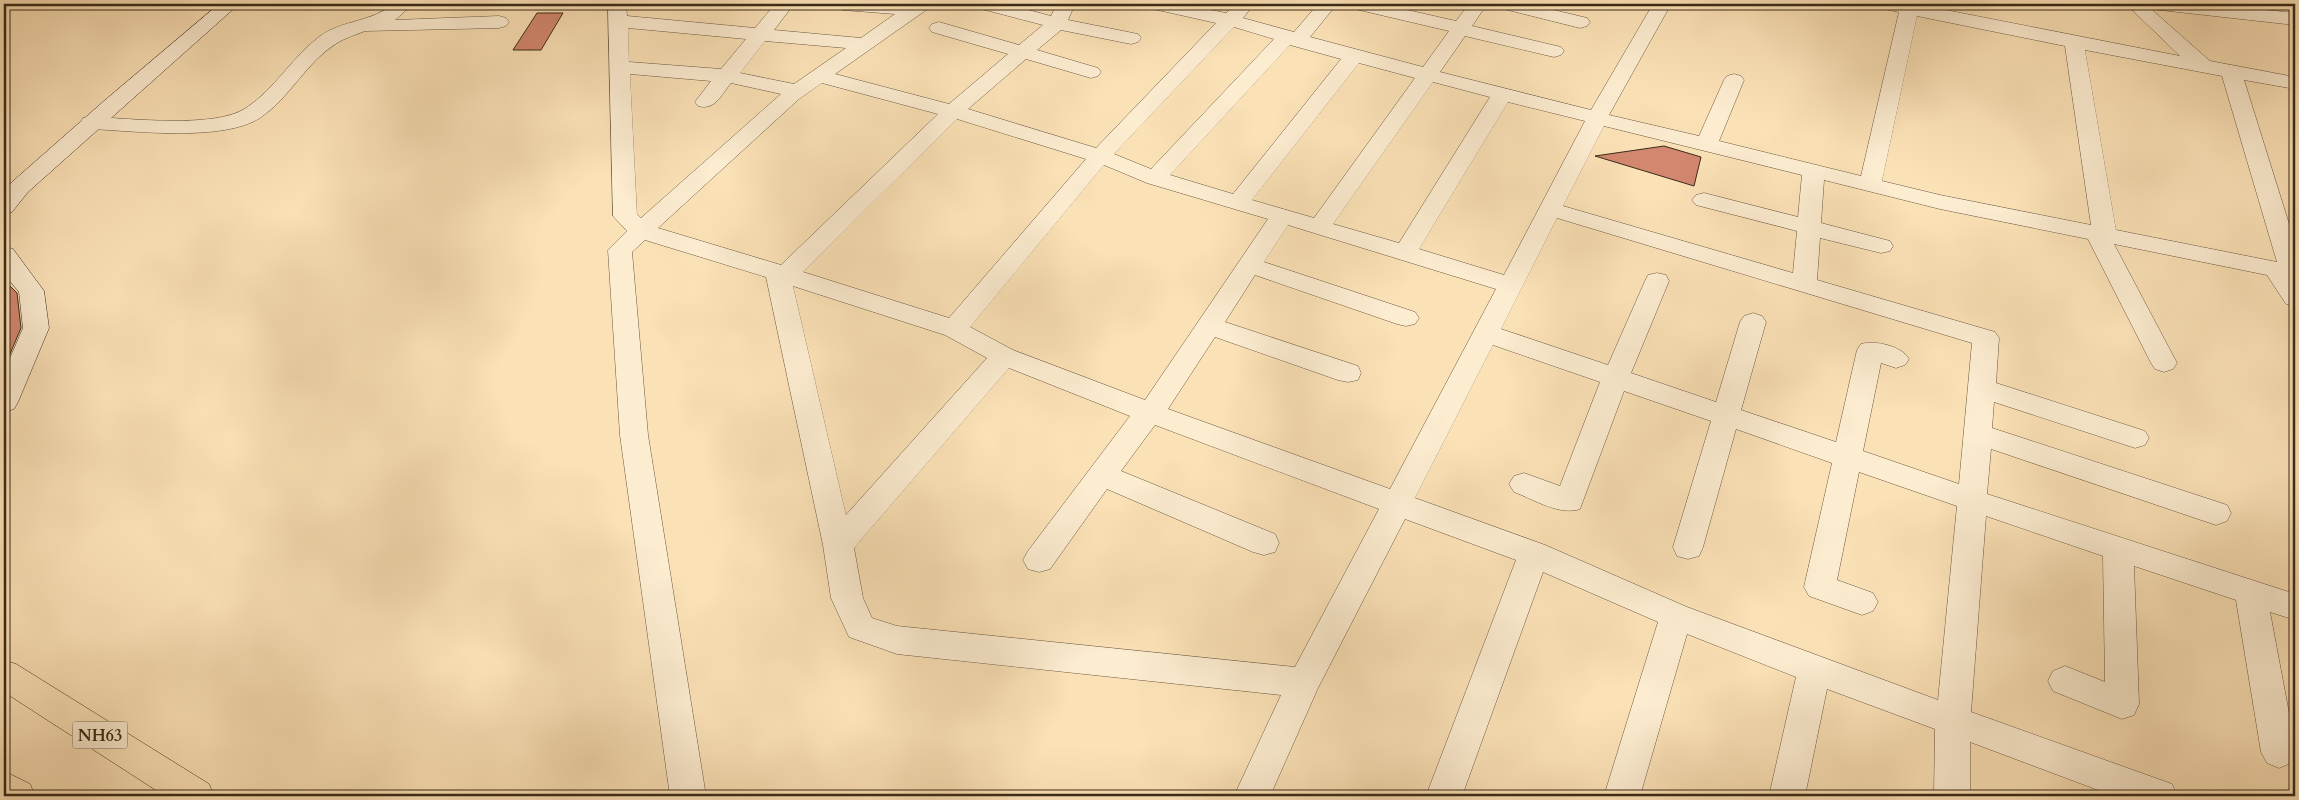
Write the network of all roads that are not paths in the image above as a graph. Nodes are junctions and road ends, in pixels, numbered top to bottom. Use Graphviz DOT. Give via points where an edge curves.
graph roads {
  1 [pos="230,4"];
  2 [pos="404,4"];
  3 [pos="785,4"];
  4 [pos="843,4"];
  5 [pos="985,4"];
  6 [pos="1160,4"];
  7 [pos="1245,4"];
  8 [pos="1328,4"];
  9 [pos="1358,4"];
  10 [pos="1478,4"];
  11 [pos="1507,4"];
  12 [pos="1662,4"];
  13 [pos="1886,4"];
  14 [pos="2135,4"];
  15 [pos="2155,4"];
  16 [pos="918,7"];
  17 [pos="2219,7"];
  18 [pos="1909,8"];
  19 [pos="617,12"];
  20 [pos="1061,13"];
  21 [pos="2295,19"];
  22 [pos="1230,20"];
  23 [pos="499,22"];
  24 [pos="1580,22"];
  25 [pos="356,28"];
  26 [pos="939,28"];
  27 [pos="1460,29"];
  28 [pos="761,34"];
  29 [pos="1131,38"];
  30 [pos="1291,40"];
  31 [pos="2074,43"];
  32 [pos="865,44"];
  33 [pos="1023,51"];
  34 [pos="1554,52"];
  35 [pos="1354,56"];
  36 [pos="2203,66"];
  37 [pos="620,67"];
  38 [pos="2231,71"];
  39 [pos="1091,72"];
  40 [pos="1426,74"];
  41 [pos="726,76"];
  42 [pos="1734,80"];
  43 [pos="808,83"];
  44 [pos="2295,83"];
  45 [pos="1502,94"];
  46 [pos="705,102"];
  47 [pos="953,112"];
  48 [pos="1597,118"];
  49 [pos="91,123"];
  50 [pos="1706,145"];
  51 [pos="1100,156"];
  52 [pos="1814,172"];
  53 [pos="1155,178"];
  54 [pos="1870,185"];
  55 [pos="1704,200"];
  56 [pos="1237,204"];
  57 [pos="4,207"];
  58 [pos="1550,209"];
  59 [pos="1282,216"];
  60 [pos="1319,227"];
  61 [pos="1809,228"];
  62 [pos="641,231"];
  63 [pos="2101,235"];
  64 [pos="1881,246"];
  65 [pos="1405,253"];
  66 [pos="4,254"];
  67 [pos="1250,265"];
  68 [pos="2287,271"];
  69 [pos="782,273"];
  70 [pos="1657,281"];
  71 [pos="1804,284"];
  72 [pos="1511,285"];
  73 [pos="2295,298"];
  74 [pos="1406,318"];
  75 [pos="1753,322"];
  76 [pos="1209,326"];
  77 [pos="954,329"];
  78 [pos="1486,333"];
  79 [pos="1004,356"];
  80 [pos="1896,359"];
  81 [pos="2164,363"];
  82 [pos="1348,373"];
  83 [pos="1616,377"];
  84 [pos="1982,388"];
  85 [pos="4,402"];
  86 [pos="1151,413"];
  87 [pos="1727,416"];
  88 [pos="1978,434"];
  89 [pos="2135,438"];
  90 [pos="1848,457"];
  91 [pos="1102,474"];
  92 [pos="1524,484"];
  93 [pos="1972,500"];
  94 [pos="1397,505"];
  95 [pos="2216,513"];
  96 [pos="1264,543"];
  97 [pos="838,545"];
  98 [pos="1688,547"];
  99 [pos="2118,548"];
  100 [pos="1534,554"];
  101 [pos="1039,560"];
  102 [pos="2250,592"];
  103 [pos="1862,602"];
  104 [pos="2295,607"];
  105 [pos="1676,616"];
  106 [pos="1815,668"];
  107 [pos="4,674"];
  108 [pos="2065,681"];
  109 [pos="1304,683"];
  110 [pos="1953,721"];
  111 [pos="2280,752"];
  112 [pos="2105,786"];
  113 [pos="4,788"];
  114 [pos="17,796"];
  115 [pos="196,796"];
  116 [pos="688,796"];
  117 [pos="1252,796"];
  118 [pos="1444,796"];
  119 [pos="1622,796"];
  120 [pos="1787,796"];
  121 [pos="1952,796"];
  122 [pos="2159,796"];
  1 -- 49 [label="street"];
  2 -- 25 [label="street" via="384,18"];
  3 -- 28 [label="street"];
  4 -- 16 [label="street"];
  5 -- 20 [label="street"];
  6 -- 22 [label="street"];
  7 -- 22 [label="street"];
  8 -- 30 [label="street"];
  9 -- 27 [label="street"];
  10 -- 27 [label="street"];
  11 -- 24 [label="street"];
  12 -- 48 [label="street"];
  13 -- 18 [label="street"];
  14 -- 36 [label="street"];
  15 -- 17 [label="street"];
  16 -- 32 [label="street"];
  17 -- 21 [label="street"];
  18 -- 31 [label="street"];
  18 -- 54 [label="street"];
  19 -- 28 [label="street"];
  19 -- 37 [label="street"];
  20 -- 29 [label="street"];
  20 -- 33 [label="street"];
  22 -- 30 [label="street"];
  22 -- 51 [label="street"];
  23 -- 25 [label="street"];
  25 -- 49 [label="street" via="339,33 320,46 254,113 236,121 207,125"];
  26 -- 33 [label="street"];
  27 -- 34 [label="street"];
  27 -- 40 [label="street"];
  28 -- 32 [label="street"];
  28 -- 41 [label="street"];
  30 -- 35 [label="street"];
  30 -- 53 [label="street"];
  31 -- 36 [label="street"];
  31 -- 63 [label="street"];
  32 -- 43 [label="street"];
  33 -- 39 [label="street"];
  33 -- 47 [label="street"];
  35 -- 40 [label="street"];
  35 -- 56 [label="street"];
  36 -- 38 [label="street"];
  37 -- 41 [label="street"];
  37 -- 62 [label="street" via="625,216"];
  38 -- 44 [label="street"];
  38 -- 68 [label="street"];
  40 -- 45 [label="street"];
  40 -- 60 [label="street"];
  41 -- 43 [label="street"];
  41 -- 46 [label="street"];
  42 -- 50 [label="street"];
  43 -- 47 [label="street"];
  43 -- 62 [label="street"];
  45 -- 48 [label="street"];
  45 -- 65 [label="street"];
  47 -- 51 [label="street"];
  47 -- 69 [label="street"];
  48 -- 50 [label="street"];
  48 -- 58 [label="street"];
  49 -- 57 [label="street" via="20,188"];
  50 -- 52 [label="street"];
  51 -- 53 [label="street"];
  51 -- 77 [label="street"];
  52 -- 54 [label="street"];
  52 -- 61 [label="street"];
  53 -- 56 [label="street"];
  54 -- 63 [label="street"];
  55 -- 61 [label="street"];
  56 -- 59 [label="street"];
  58 -- 71 [label="street"];
  58 -- 72 [label="street"];
  59 -- 60 [label="street"];
  59 -- 67 [label="street"];
  60 -- 65 [label="street"];
  61 -- 64 [label="street"];
  61 -- 71 [label="street"];
  62 -- 69 [label="street"];
  62 -- 116 [label="street" via="620,250 634,435"];
  63 -- 68 [label="street"];
  63 -- 81 [label="street"];
  65 -- 72 [label="street"];
  66 -- 85 [label="street" via="31,291 36,328"];
  67 -- 74 [label="street"];
  67 -- 76 [label="street"];
  68 -- 73 [label="street"];
  69 -- 77 [label="street"];
  69 -- 97 [label="street"];
  70 -- 83 [label="street"];
  71 -- 84 [label="street" via="1986,338"];
  72 -- 78 [label="street"];
  75 -- 87 [label="street"];
  76 -- 82 [label="street"];
  76 -- 86 [label="street"];
  77 -- 79 [label="street"];
  78 -- 83 [label="street"];
  78 -- 94 [label="street"];
  79 -- 86 [label="street"];
  79 -- 97 [label="street"];
  80 -- 90 [label="street" via="1870,350"];
  83 -- 87 [label="street"];
  83 -- 92 [label="street" via="1569,501"];
  84 -- 88 [label="street"];
  84 -- 89 [label="street"];
  86 -- 91 [label="street"];
  86 -- 94 [label="street"];
  87 -- 90 [label="street"];
  87 -- 98 [label="street"];
  88 -- 93 [label="street"];
  88 -- 95 [label="street"];
  90 -- 93 [label="street"];
  90 -- 103 [label="street" via="1820,586"];
  91 -- 96 [label="street"];
  91 -- 101 [label="street"];
  93 -- 99 [label="street"];
  93 -- 110 [label="street"];
  94 -- 100 [label="street"];
  94 -- 109 [label="street"];
  97 -- 109 [label="street" via="847,598 860,627 897,640"];
  99 -- 102 [label="street"];
  99 -- 108 [label="street" via="2122,704"];
  100 -- 105 [label="street"];
  100 -- 118 [label="street"];
  102 -- 104 [label="street"];
  102 -- 111 [label="street"];
  105 -- 106 [label="street"];
  105 -- 119 [label="street"];
  106 -- 110 [label="street"];
  106 -- 120 [label="street"];
  107 -- 115 [label="highway, NH63"];
  109 -- 117 [label="street"];
  110 -- 112 [label="street"];
  110 -- 121 [label="street"];
  112 -- 122 [label="street"];
  113 -- 114 [label="highway"];
}
